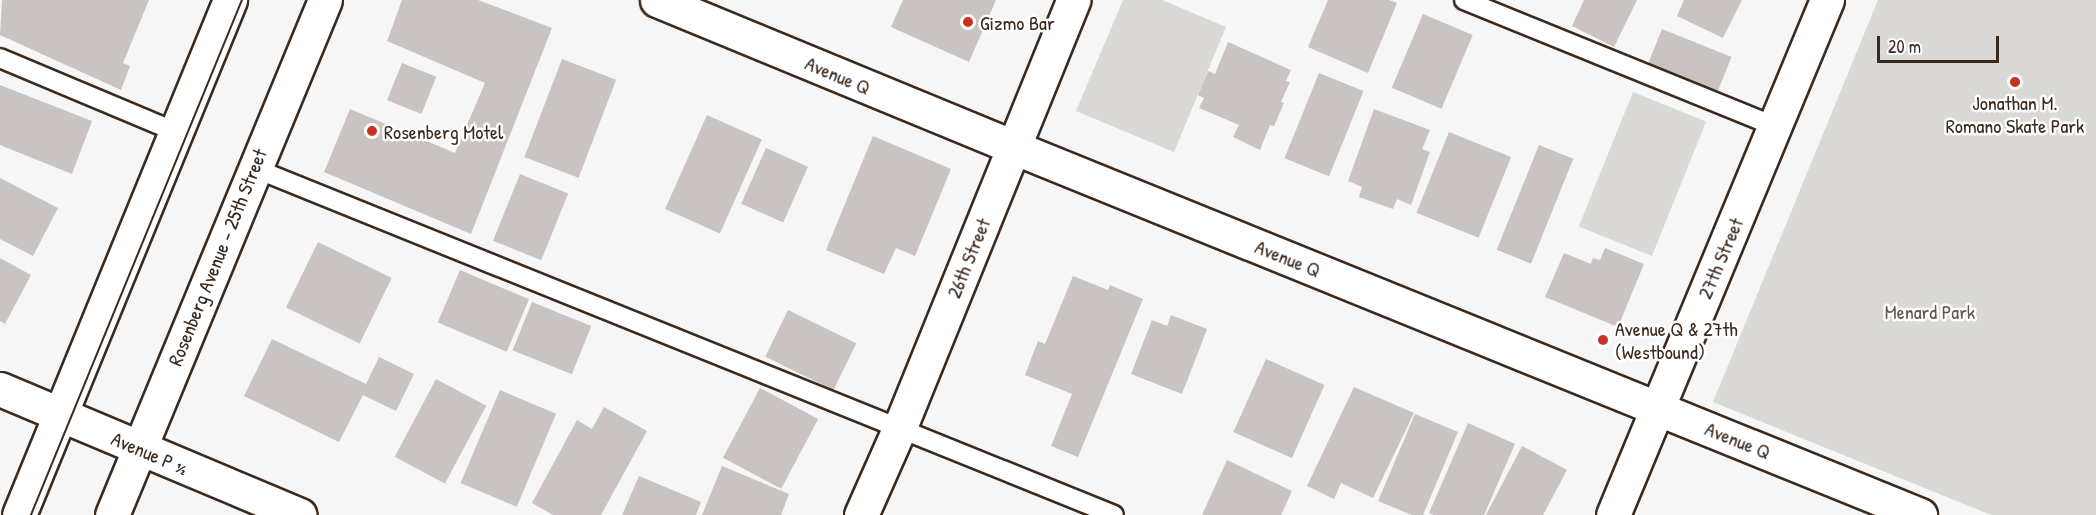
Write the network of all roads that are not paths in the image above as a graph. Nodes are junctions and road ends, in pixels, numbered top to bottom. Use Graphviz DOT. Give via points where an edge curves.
graph roads {
  1 [pos="230,0"];
  2 [pos="325,0"];
  3 [pos="657,0"];
  4 [pos="1073,0"];
  5 [pos="1464,0"];
  6 [pos="1827,0"];
  7 [pos="0,58"];
  8 [pos="1775,126"];
  9 [pos="176,132"];
  10 [pos="1013,147"];
  11 [pos="254,168"];
  12 [pos="0,389"];
  13 [pos="1658,407"];
  14 [pos="60,416"];
  15 [pos="900,427"];
  16 [pos="138,449"];
  17 [pos="19,515"];
  18 [pos="112,515"];
  19 [pos="300,515"];
  20 [pos="861,515"];
  21 [pos="1114,515"];
  22 [pos="1613,515"];
  23 [pos="1920,515"];
  1 -- 9 [label="street"];
  2 -- 11 [label="street, Rosenberg Avenue - 25th Street"];
  3 -- 10 [label="street, Avenue Q"];
  4 -- 10 [label="street, 26th Street"];
  5 -- 8 [label="lane"];
  6 -- 8 [label="street, 27th Street"];
  7 -- 9 [label="lane"];
  8 -- 13 [label="street, 27th Street"];
  9 -- 14 [label="street"];
  10 -- 13 [label="street, Avenue Q"];
  10 -- 15 [label="street, 26th Street"];
  11 -- 15 [label="lane"];
  11 -- 16 [label="street, Rosenberg Avenue - 25th Street"];
  12 -- 14 [label="street, Avenue P ½"];
  13 -- 22 [label="street, 27th Street"];
  13 -- 23 [label="street, Avenue Q"];
  14 -- 16 [label="street, Avenue P ½"];
  14 -- 17 [label="street"];
  15 -- 20 [label="street, 26th Street"];
  15 -- 21 [label="lane"];
  16 -- 18 [label="street, Rosenberg Avenue - 25th Street"];
  16 -- 19 [label="street, Avenue P ½"];
}
